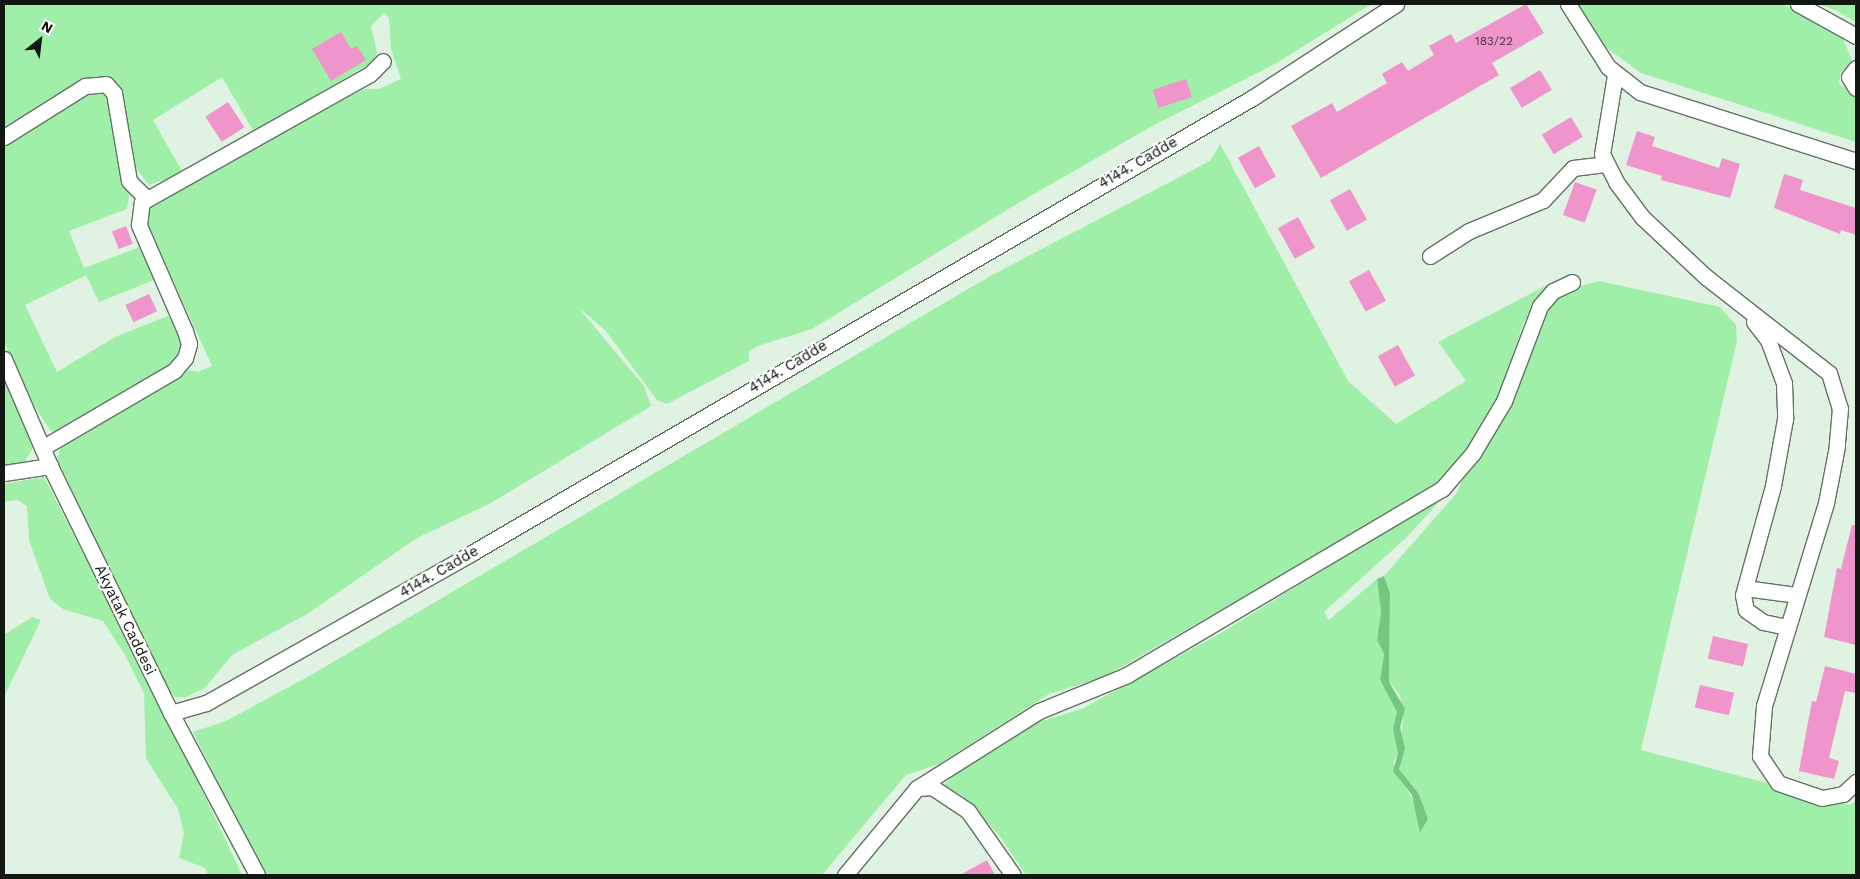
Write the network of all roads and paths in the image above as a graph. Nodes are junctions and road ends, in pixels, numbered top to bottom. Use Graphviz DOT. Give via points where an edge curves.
graph roads {
  1 [pos="1396,4"];
  2 [pos="1568,4"];
  3 [pos="1798,4"];
  4 [pos="1856,36"];
  5 [pos="383,61"];
  6 [pos="1856,68"];
  7 [pos="1615,75"];
  8 [pos="1856,88"];
  9 [pos="4,138"];
  10 [pos="1856,161"];
  11 [pos="1607,164"];
  12 [pos="147,199"];
  13 [pos="1430,256"];
  14 [pos="1572,282"];
  15 [pos="1736,300"];
  16 [pos="4,359"];
  17 [pos="42,448"];
  18 [pos="50,466"];
  19 [pos="4,473"];
  20 [pos="1745,588"];
  21 [pos="1796,594"];
  22 [pos="1787,627"];
  23 [pos="171,713"];
  24 [pos="1856,782"];
  25 [pos="917,788"];
  26 [pos="1850,791"];
  27 [pos="857,869"];
  28 [pos="258,875"];
  29 [pos="846,875"];
  30 [pos="1013,875"];
  1 -- 23 [label="street, 4144. Cadde" via="1252,98 470,554 206,703"];
  2 -- 7 [label="street"];
  3 -- 4 [label="street"];
  5 -- 12 [label="street" via="370,74"];
  6 -- 8 [label="street" via="1849,77"];
  7 -- 10 [label="street" via="1640,92 1678,107"];
  7 -- 11 [label="street" via="1602,154"];
  9 -- 12 [label="street" via="85,86 106,84 114,93 129,182"];
  11 -- 13 [label="street" via="1573,168 1543,200 1469,231"];
  11 -- 15 [label="street" via="1642,217"];
  12 -- 17 [label="street" via="138,208 139,225 185,331 189,344 185,358 174,371"];
  14 -- 25 [label="street" via="1553,291 1540,306 1504,401 1473,453 1442,489 1126,675 1039,711"];
  15 -- 20 [label="street" via="1768,340 1784,382 1785,419 1773,486"];
  15 -- 21 [label="street" via="1829,373 1840,408 1826,502"];
  16 -- 17 [label="street, Akyatak Caddesi"];
  17 -- 18 [label="street, Akyatak Caddesi"];
  18 -- 19 [label="street"];
  18 -- 23 [label="street, Akyatak Caddesi"];
  20 -- 21 [label="street"];
  20 -- 22 [label="street" via="1746,610 1763,622"];
  21 -- 22 [label="street"];
  22 -- 26 [label="street" via="1764,706 1760,756 1778,783 1822,798"];
  23 -- 28 [label="street, Akyatak Caddesi"];
  24 -- 26 [label="street"];
  25 -- 27 [label="street"];
  25 -- 30 [label="street" via="932,787 968,811"];
  27 -- 29 [label="street"];
}
